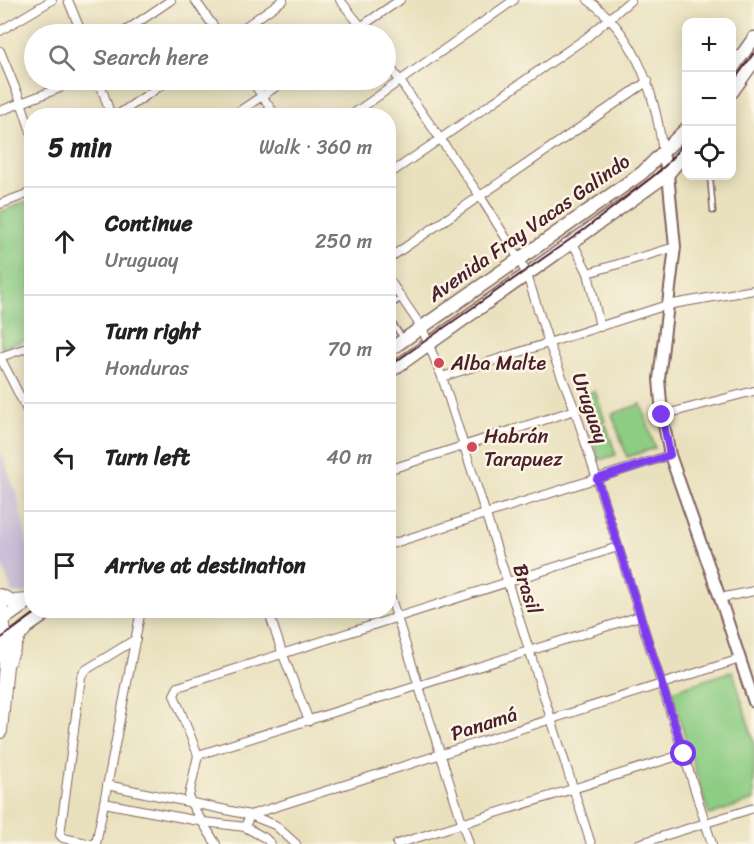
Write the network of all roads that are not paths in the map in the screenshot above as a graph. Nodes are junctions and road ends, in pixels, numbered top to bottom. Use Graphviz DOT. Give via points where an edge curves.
graph roads {
  1 [pos="52,0"];
  2 [pos="68,0"];
  3 [pos="171,0"];
  4 [pos="195,0"];
  5 [pos="283,0"];
  6 [pos="340,0"];
  7 [pos="400,0"];
  8 [pos="514,0"];
  9 [pos="588,0"];
  10 [pos="631,0"];
  11 [pos="610,20"];
  12 [pos="78,24"];
  13 [pos="136,24"];
  14 [pos="212,24"];
  15 [pos="249,24"];
  16 [pos="359,24"];
  17 [pos="364,24"];
  18 [pos="0,31"];
  19 [pos="754,38"];
  20 [pos="0,51"];
  21 [pos="754,61"];
  22 [pos="736,63"];
  23 [pos="396,76"];
  24 [pos="399,81"];
  25 [pos="648,81"];
  26 [pos="396,83"];
  27 [pos="736,86"];
  28 [pos="54,90"];
  29 [pos="102,90"];
  30 [pos="154,90"];
  31 [pos="258,90"];
  32 [pos="271,90"];
  33 [pos="386,90"];
  34 [pos="262,96"];
  35 [pos="21,102"];
  36 [pos="108,108"];
  37 [pos="128,108"];
  38 [pos="244,108"];
  39 [pos="270,108"];
  40 [pos="361,108"];
  41 [pos="0,111"];
  42 [pos="24,111"];
  43 [pos="682,134"];
  44 [pos="440,139"];
  45 [pos="663,154"];
  46 [pos="682,158"];
  47 [pos="396,169"];
  48 [pos="668,174"];
  49 [pos="710,180"];
  50 [pos="24,195"];
  51 [pos="480,196"];
  52 [pos="0,204"];
  53 [pos="713,211"];
  54 [pos="573,243"];
  55 [pos="675,247"];
  56 [pos="396,254"];
  57 [pos="519,259"];
  58 [pos="588,273"];
  59 [pos="527,275"];
  60 [pos="396,289"];
  61 [pos="754,290"];
  62 [pos="402,298"];
  63 [pos="396,302"];
  64 [pos="667,305"];
  65 [pos="422,327"];
  66 [pos="600,327"];
  67 [pos="396,328"];
  68 [pos="404,340"];
  69 [pos="430,344"];
  70 [pos="549,344"];
  71 [pos="396,346"];
  72 [pos="24,349"];
  73 [pos="0,357"];
  74 [pos="396,367"];
  75 [pos="442,377"];
  76 [pos="754,391"];
  77 [pos="24,404"];
  78 [pos="575,410"];
  79 [pos="662,415"];
  80 [pos="464,446"];
  81 [pos="670,455"];
  82 [pos="396,467"];
  83 [pos="597,479"];
  84 [pos="486,514"];
  85 [pos="396,542"];
  86 [pos="618,547"];
  87 [pos="508,583"];
  88 [pos="754,591"];
  89 [pos="0,596"];
  90 [pos="720,598"];
  91 [pos="24,601"];
  92 [pos="0,604"];
  93 [pos="24,604"];
  94 [pos="396,612"];
  95 [pos="640,616"];
  96 [pos="39,618"];
  97 [pos="140,618"];
  98 [pos="270,618"];
  99 [pos="398,618"];
  100 [pos="1,621"];
  101 [pos="25,628"];
  102 [pos="136,639"];
  103 [pos="3,644"];
  104 [pos="530,651"];
  105 [pos="282,655"];
  106 [pos="740,659"];
  107 [pos="6,665"];
  108 [pos="662,684"];
  109 [pos="419,686"];
  110 [pos="754,702"];
  111 [pos="551,720"];
  112 [pos="309,721"];
  113 [pos="0,731"];
  114 [pos="684,754"];
  115 [pos="198,755"];
  116 [pos="441,755"];
  117 [pos="107,785"];
  118 [pos="573,789"];
  119 [pos="190,802"];
  120 [pos="104,803"];
  121 [pos="754,808"];
  122 [pos="250,815"];
  123 [pos="204,822"];
  124 [pos="462,823"];
  125 [pos="706,823"];
  126 [pos="245,827"];
  127 [pos="91,844"];
  128 [pos="96,844"];
  129 [pos="216,844"];
  130 [pos="271,844"];
  131 [pos="296,844"];
  132 [pos="397,844"];
  133 [pos="469,844"];
  134 [pos="591,844"];
  135 [pos="638,844"];
  136 [pos="712,844"];
  1 -- 18 [label="street"];
  2 -- 12 [label="street"];
  3 -- 13 [label="street"];
  4 -- 14 [label="street"];
  5 -- 15 [label="street"];
  6 -- 16 [label="street"];
  7 -- 17 [label="street"];
  8 -- 24 [label="street"];
  9 -- 11 [label="street"];
  10 -- 11 [label="street"];
  11 -- 25 [label="street"];
  11 -- 44 [label="street"];
  19 -- 22 [label="main road"];
  20 -- 35 [label="street"];
  21 -- 27 [label="main road"];
  23 -- 24 [label="street, Uruguay"];
  24 -- 26 [label="street"];
  24 -- 44 [label="street, Uruguay"];
  25 -- 45 [label="street"];
  25 -- 51 [label="street"];
  28 -- 35 [label="street"];
  29 -- 36 [label="street"];
  30 -- 37 [label="street"];
  31 -- 34 [label="street"];
  32 -- 34 [label="street"];
  33 -- 40 [label="street"];
  34 -- 38 [label="street"];
  34 -- 39 [label="street"];
  35 -- 41 [label="street"];
  35 -- 42 [label="street"];
  43 -- 45 [label="main road, Avenida Fray Vacas Galindo"];
  44 -- 47 [label="street"];
  44 -- 51 [label="street, Uruguay"];
  45 -- 48 [label="street"];
  45 -- 57 [label="main road, Avenida Fray Vacas Galindo"];
  46 -- 48 [label="main road, Avenida Fray Vacas Galindo"];
  48 -- 54 [label="main road, Avenida Fray Vacas Galindo"];
  48 -- 55 [label="street"];
  49 -- 53 [label="lane"];
  50 -- 52 [label="street"];
  51 -- 56 [label="street"];
  51 -- 57 [label="street, Uruguay"];
  54 -- 58 [label="street"];
  54 -- 59 [label="main road, Avenida Fray Vacas Galindo"];
  55 -- 58 [label="street"];
  55 -- 64 [label="street"];
  57 -- 59 [label="street, Uruguay"];
  57 -- 65 [label="main road, Avenida Fray Vacas Galindo"];
  58 -- 66 [label="street"];
  59 -- 69 [label="main road, Avenida Fray Vacas Galindo"];
  59 -- 70 [label="street, Uruguay"];
  60 -- 62 [label="street, Brasil"];
  61 -- 64 [label="street"];
  62 -- 63 [label="lane"];
  62 -- 65 [label="street, Brasil"];
  64 -- 66 [label="street"];
  64 -- 79 [label="street" via="659,379"];
  65 -- 68 [label="main road, Avenida Fray Vacas Galindo"];
  65 -- 69 [label="street, Brasil"];
  66 -- 70 [label="street"];
  67 -- 68 [label="lane"];
  68 -- 71 [label="main road, Avenida Fray Vacas Galindo"];
  69 -- 74 [label="main road, Avenida Fray Vacas Galindo"];
  69 -- 75 [label="street, Brasil"];
  70 -- 75 [label="street"];
  70 -- 78 [label="street, Uruguay"];
  72 -- 73 [label="street"];
  73 -- 77 [label="street"];
  75 -- 80 [label="street, Brasil"];
  76 -- 79 [label="street"];
  78 -- 80 [label="street"];
  78 -- 83 [label="street, Uruguay"];
  79 -- 81 [label="street"];
  80 -- 82 [label="street"];
  80 -- 84 [label="street, Brasil"];
  81 -- 83 [label="street"];
  81 -- 90 [label="street"];
  83 -- 84 [label="street"];
  83 -- 86 [label="street, Uruguay"];
  84 -- 85 [label="street"];
  84 -- 87 [label="street, Brasil"];
  86 -- 87 [label="street"];
  86 -- 95 [label="street, Uruguay"];
  87 -- 99 [label="street"];
  87 -- 104 [label="street, Brasil"];
  88 -- 90 [label="street"];
  89 -- 91 [label="highway" via="13,602"];
  90 -- 106 [label="street"];
  92 -- 100 [label="highway"];
  93 -- 100 [label="main road"];
  94 -- 99 [label="street"];
  95 -- 104 [label="street"];
  95 -- 108 [label="street, Uruguay"];
  96 -- 101 [label="main road"];
  97 -- 102 [label="street"];
  98 -- 105 [label="street"];
  99 -- 105 [label="street"];
  99 -- 109 [label="street"];
  100 -- 103 [label="highway"];
  101 -- 103 [label="main road"];
  101 -- 107 [label="highway"];
  102 -- 117 [label="street"];
  102 -- 127 [label="street" via="84,671 81,677 60,835"];
  103 -- 107 [label="highway"];
  104 -- 109 [label="street"];
  104 -- 111 [label="street, Brasil"];
  105 -- 112 [label="street"];
  105 -- 115 [label="street" via="175,689"];
  106 -- 108 [label="street, Panamá"];
  106 -- 110 [label="street"];
  107 -- 113 [label="highway"];
  108 -- 111 [label="street, Panamá"];
  108 -- 114 [label="street, Uruguay"];
  109 -- 112 [label="street"];
  109 -- 116 [label="street"];
  111 -- 116 [label="street, Panamá"];
  111 -- 118 [label="street, Brasil"];
  112 -- 115 [label="street"];
  114 -- 118 [label="street"];
  114 -- 125 [label="street, Uruguay"];
  115 -- 119 [label="street"];
  116 -- 122 [label="street, Panamá"];
  116 -- 124 [label="street"];
  117 -- 119 [label="street"];
  117 -- 120 [label="street"];
  118 -- 124 [label="street"];
  118 -- 134 [label="street, Brasil"];
  119 -- 122 [label="street"];
  119 -- 123 [label="street"];
  120 -- 123 [label="street"];
  120 -- 128 [label="street"];
  121 -- 125 [label="street"];
  122 -- 126 [label="street"];
  122 -- 131 [label="street" via="275,825"];
  123 -- 126 [label="street"];
  123 -- 129 [label="street"];
  124 -- 132 [label="street"];
  124 -- 133 [label="street"];
  125 -- 135 [label="street"];
  125 -- 136 [label="street, Uruguay"];
  126 -- 130 [label="street"];
}
